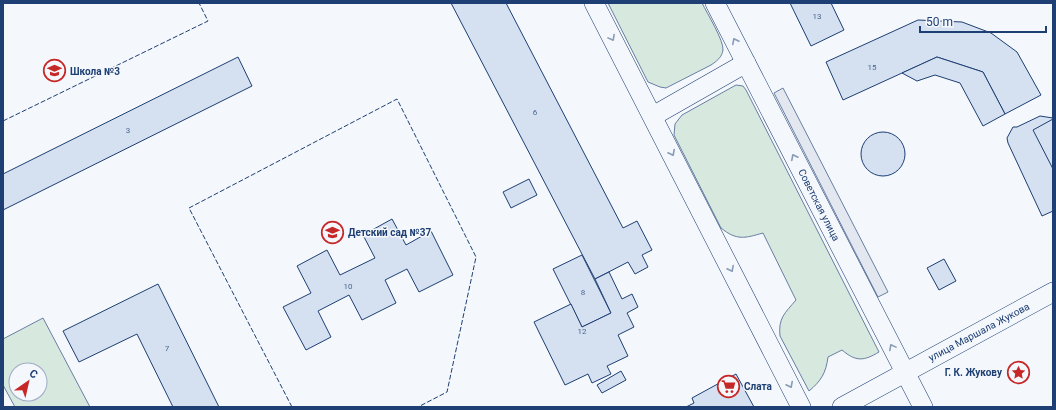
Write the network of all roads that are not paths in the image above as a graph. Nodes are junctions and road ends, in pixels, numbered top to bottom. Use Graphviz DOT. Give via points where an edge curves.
graph roads {
  1 [pos="594,3"];
  2 [pos="715,3"];
  3 [pos="746,63"];
  4 [pos="653,116"];
  5 [pos="1053,292"];
  6 [pos="905,372"];
  7 [pos="801,407"];
  8 [pos="842,407"];
  9 [pos="923,407"];
  1 -- 4 [label="street, one-way"];
  3 -- 2 [label="street, Советская улица, one-way"];
  3 -- 4 [label="street"];
  6 -- 3 [label="street, Советская улица, one-way"];
  4 -- 7 [label="street, one-way"];
  5 -- 6 [label="street, улица Маршала Жукова"];
  6 -- 8 [label="street, улица Маршала Жукова"];
  6 -- 9 [label="street, Советская улица"];
}
